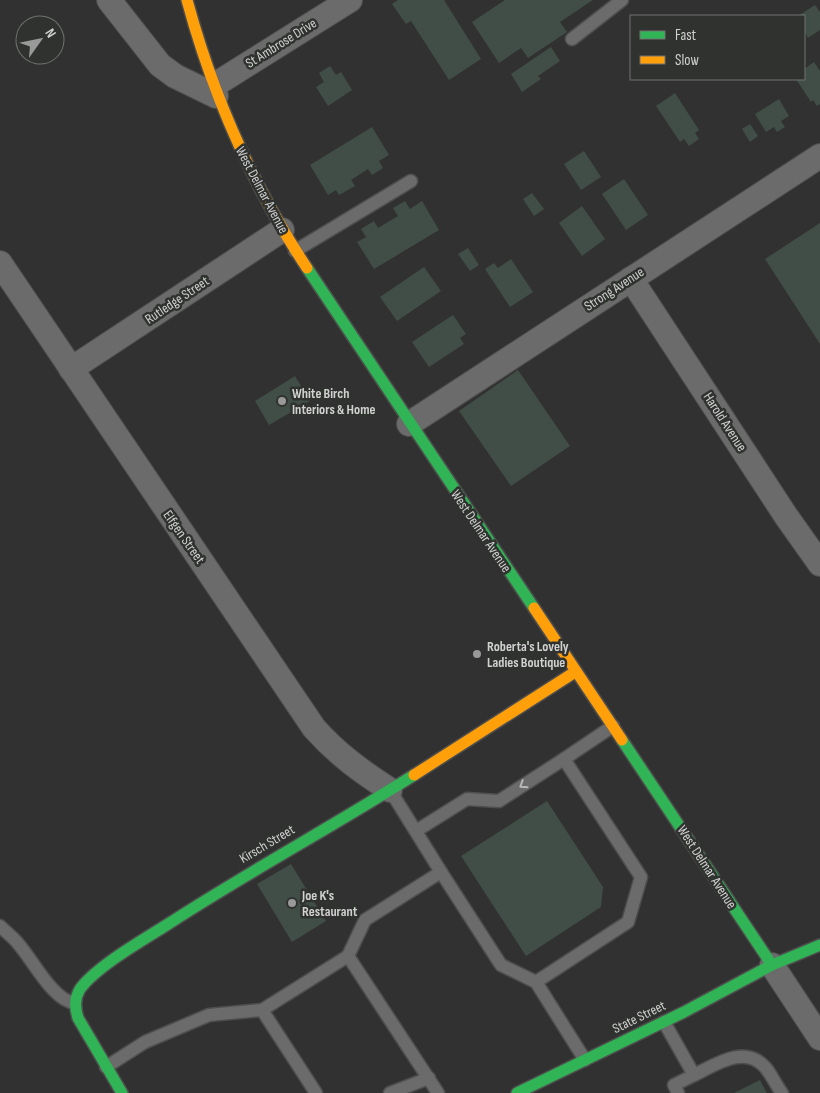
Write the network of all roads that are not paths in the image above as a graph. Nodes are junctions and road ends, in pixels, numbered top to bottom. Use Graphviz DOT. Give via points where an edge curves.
graph roads {
  1 [pos="109,0"];
  2 [pos="187,0"];
  3 [pos="350,0"];
  4 [pos="622,0"];
  5 [pos="572,39"];
  6 [pos="214,91"];
  7 [pos="820,156"];
  8 [pos="411,181"];
  9 [pos="282,230"];
  10 [pos="295,251"];
  11 [pos="0,263"];
  12 [pos="631,279"];
  13 [pos="72,369"];
  14 [pos="409,424"];
  15 [pos="820,564"];
  16 [pos="575,672"];
  17 [pos="613,726"];
  18 [pos="564,759"];
  19 [pos="390,790"];
  20 [pos="416,831"];
  21 [pos="441,872"];
  22 [pos="0,926"];
  23 [pos="820,945"];
  24 [pos="348,956"];
  25 [pos="772,965"];
  26 [pos="536,982"];
  27 [pos="75,1004"];
  28 [pos="262,1010"];
  29 [pos="664,1022"];
  30 [pos="820,1038"];
  31 [pos="585,1060"];
  32 [pos="106,1067"];
  33 [pos="694,1075"];
  34 [pos="429,1078"];
  35 [pos="546,1079"];
  36 [pos="122,1093"];
  37 [pos="316,1093"];
  38 [pos="390,1093"];
  39 [pos="438,1093"];
  40 [pos="517,1093"];
  41 [pos="553,1093"];
  42 [pos="678,1093"];
  43 [pos="782,1093"];
  1 -- 6 [label="street" via="160,65 175,76"];
  2 -- 6 [label="street, West Delmar Avenue"];
  3 -- 6 [label="street, St Ambrose Drive"];
  4 -- 5 [label="lane"];
  6 -- 9 [label="street, West Delmar Avenue" via="258,188"];
  7 -- 12 [label="street, Strong Avenue"];
  8 -- 10 [label="lane"];
  9 -- 10 [label="street, West Delmar Avenue"];
  9 -- 13 [label="street, Rutledge Street"];
  10 -- 14 [label="street, West Delmar Avenue"];
  11 -- 13 [label="street, Elfgen Street"];
  12 -- 14 [label="street, Strong Avenue"];
  12 -- 15 [label="street, Harold Avenue"];
  13 -- 19 [label="street, Elfgen Street" via="314,728 333,750"];
  14 -- 16 [label="street, West Delmar Avenue"];
  16 -- 17 [label="street, West Delmar Avenue"];
  16 -- 19 [label="street, Kirsch Street"];
  17 -- 18 [label="lane"];
  17 -- 25 [label="street, West Delmar Avenue"];
  18 -- 20 [label="lane, one-way" via="499,801 467,799"];
  18 -- 26 [label="lane" via="641,877 628,922"];
  19 -- 20 [label="lane"];
  19 -- 27 [label="street, Kirsch Street" via="239,878 118,956 81,988"];
  20 -- 21 [label="lane"];
  21 -- 24 [label="lane" via="366,920"];
  21 -- 26 [label="lane" via="501,965"];
  22 -- 27 [label="lane" via="15,940 56,994"];
  23 -- 25 [label="street, State Street"];
  24 -- 28 [label="lane"];
  24 -- 34 [label="lane"];
  25 -- 29 [label="street, State Street"];
  25 -- 30 [label="street, West Delmar Avenue"];
  26 -- 31 [label="lane"];
  27 -- 32 [label="street" via="83,1030"];
  28 -- 32 [label="lane" via="209,1015 145,1042"];
  28 -- 37 [label="lane"];
  29 -- 31 [label="street, State Street"];
  29 -- 33 [label="lane"];
  31 -- 35 [label="street, State Street"];
  32 -- 36 [label="street"];
  33 -- 42 [label="lane" via="674,1085"];
  33 -- 43 [label="lane" via="733,1056 749,1058 764,1066"];
  34 -- 38 [label="lane"];
  34 -- 39 [label="lane"];
  35 -- 40 [label="street, State Street"];
  35 -- 41 [label="lane"];
}
